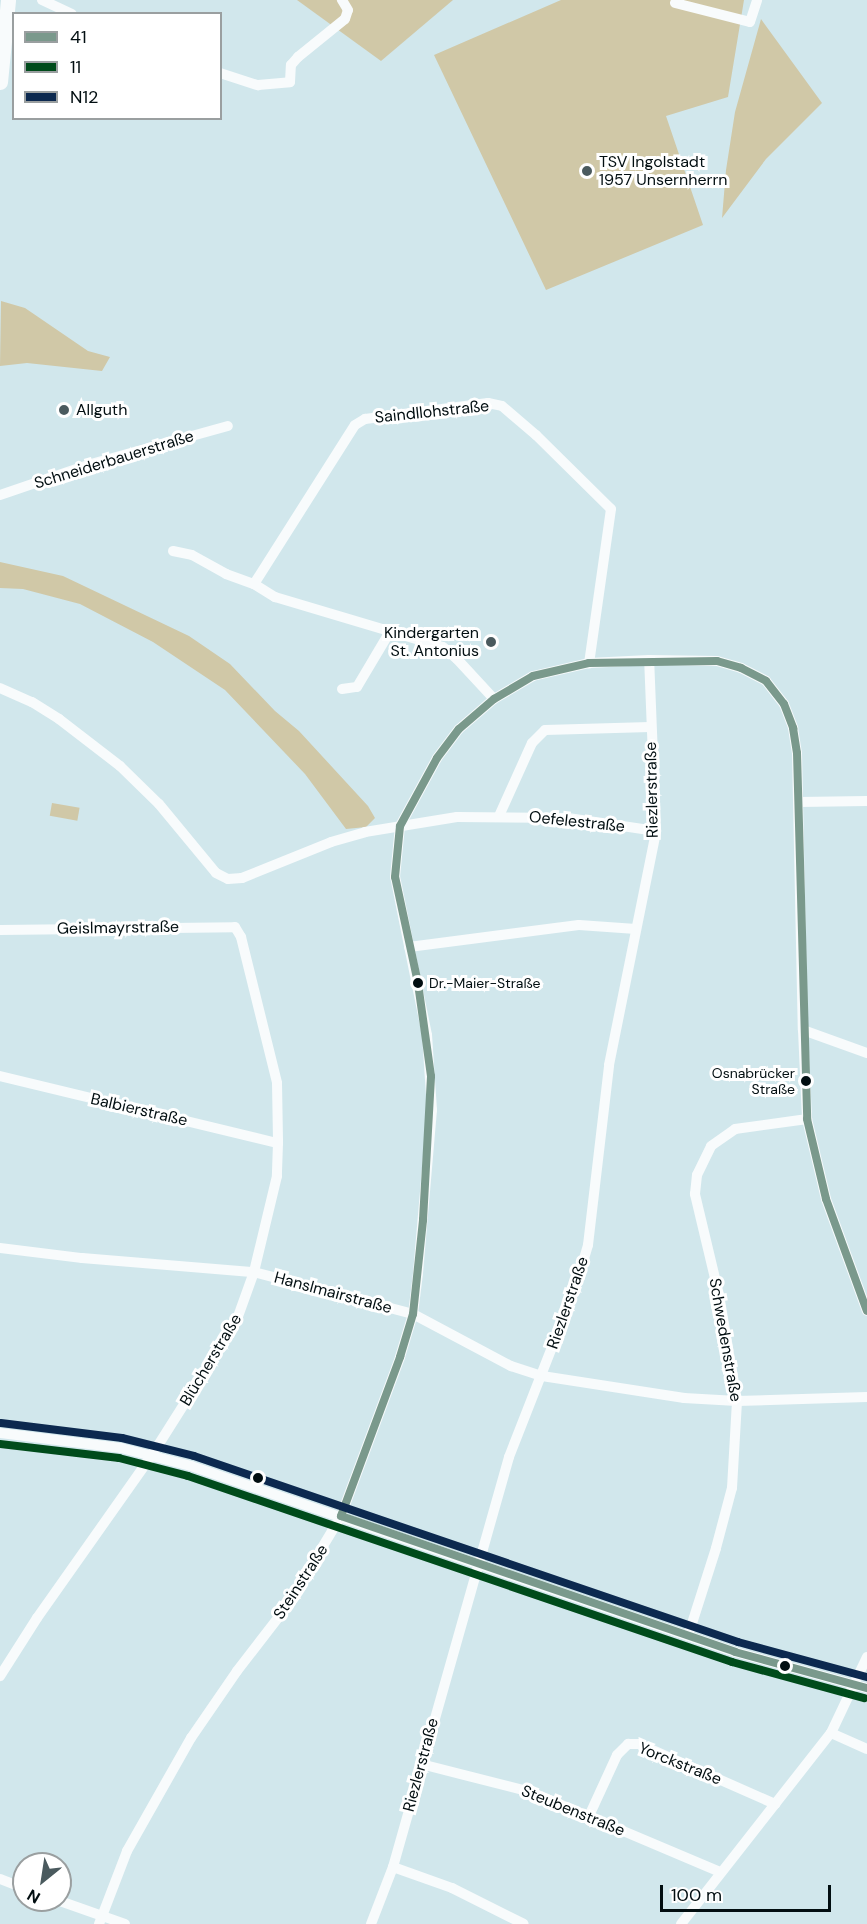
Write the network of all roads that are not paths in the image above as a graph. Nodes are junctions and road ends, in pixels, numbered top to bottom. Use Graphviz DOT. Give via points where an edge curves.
graph roads {
  1 [pos="8,0"];
  2 [pos="42,0"];
  3 [pos="342,0"];
  4 [pos="757,0"];
  5 [pos="675,3"];
  6 [pos="68,12"];
  7 [pos="222,74"];
  8 [pos="0,82"];
  9 [pos="228,426"];
  10 [pos="0,495"];
  11 [pos="173,551"];
  12 [pos="254,584"];
  13 [pos="389,633"];
  14 [pos="648,660"];
  15 [pos="589,663"];
  16 [pos="0,688"];
  17 [pos="342,689"];
  18 [pos="494,699"];
  19 [pos="650,727"];
  20 [pos="867,801"];
  21 [pos="799,802"];
  22 [pos="499,816"];
  23 [pos="400,826"];
  24 [pos="656,831"];
  25 [pos="235,927"];
  26 [pos="636,929"];
  27 [pos="0,930"];
  28 [pos="409,947"];
  29 [pos="802,1030"];
  30 [pos="867,1053"];
  31 [pos="0,1076"];
  32 [pos="807,1119"];
  33 [pos="278,1143"];
  34 [pos="0,1248"];
  35 [pos="254,1272"];
  36 [pos="867,1311"];
  37 [pos="413,1314"];
  38 [pos="542,1376"];
  39 [pos="867,1396"];
  40 [pos="737,1401"];
  41 [pos="0,1432"];
  42 [pos="152,1455"];
  43 [pos="340,1516"];
  44 [pos="477,1562"];
  45 [pos="688,1636"];
  46 [pos="867,1657"];
  47 [pos="0,1676"];
  48 [pos="855,1685"];
  49 [pos="867,1688"];
  50 [pos="831,1733"];
  51 [pos="867,1749"];
  52 [pos="421,1764"];
  53 [pos="775,1804"];
  54 [pos="589,1816"];
  55 [pos="393,1867"];
  56 [pos="720,1872"];
  57 [pos="72,1907"];
  58 [pos="100,1920"];
  59 [pos="125,1924"];
  60 [pos="371,1924"];
  61 [pos="524,1924"];
  62 [pos="683,1924"];
  1 -- 8 [label="main road"];
  2 -- 6 [label="street"];
  3 -- 7 [label="street" via="347,16 291,65 290,82 258,85"];
  4 -- 5 [label="street" via="750,22"];
  9 -- 10 [label="street, Schneiderbauerstraße" via="91,464"];
  11 -- 12 [label="street" via="192,555"];
  12 -- 13 [label="street" via="275,597"];
  12 -- 15 [label="street, Saindllohstraße" via="354,425 365,419 488,403 502,406 611,509"];
  13 -- 17 [label="street" via="357,687"];
  13 -- 18 [label="street" via="442,647"];
  14 -- 15 [label="street, Steinstraße"];
  14 -- 19 [label="street, Riezlerstraße"];
  14 -- 21 [label="street, Steinstraße" via="717,661 766,681 784,704 793,728"];
  15 -- 18 [label="street, Steinstraße" via="533,676"];
  16 -- 23 [label="street, Oefelestraße" via="59,719 120,766 159,804 216,873 228,879 242,878 331,842"];
  18 -- 23 [label="street, Steinstraße" via="459,729 437,758"];
  19 -- 22 [label="street" via="545,730 532,743"];
  19 -- 24 [label="street, Riezlerstraße"];
  20 -- 21 [label="street"];
  21 -- 29 [label="street, Steinstraße"];
  22 -- 23 [label="street, Oefelestraße" via="457,817"];
  22 -- 24 [label="street, Oefelestraße" via="568,818"];
  23 -- 28 [label="street, Steinstraße" via="395,877"];
  24 -- 26 [label="street, Riezlerstraße"];
  25 -- 27 [label="street, Geislmayrstraße"];
  25 -- 33 [label="street, Blücherstraße" via="241,937 277,1083"];
  26 -- 28 [label="street" via="579,925"];
  26 -- 38 [label="street, Riezlerstraße" via="609,1065 588,1245"];
  28 -- 37 [label="street, Steinstraße" via="428,1035 431,1076 425,1203"];
  29 -- 30 [label="street"];
  29 -- 32 [label="street, Steinstraße"];
  31 -- 33 [label="street, Balbierstraße"];
  32 -- 36 [label="street, Steinstraße" via="826,1199"];
  32 -- 40 [label="street, Schwedenstraße" via="735,1129 711,1146 697,1175 695,1194 719,1295"];
  33 -- 35 [label="street, Blücherstraße" via="277,1176"];
  34 -- 35 [label="street, Hanslmairstraße"];
  35 -- 37 [label="street, Hanslmairstraße"];
  35 -- 42 [label="street, Blücherstraße" via="236,1322"];
  37 -- 38 [label="street, Hanslmairstraße" via="511,1366"];
  37 -- 43 [label="street, Steinstraße"];
  38 -- 40 [label="street, Hanslmairstraße" via="684,1398"];
  38 -- 44 [label="street, Riezlerstraße" via="508,1457"];
  39 -- 40 [label="street, Hanslmairstraße"];
  40 -- 45 [label="street, Schwedenstraße" via="732,1488"];
  41 -- 42 [label="street"];
  42 -- 43 [label="street"];
  42 -- 47 [label="street, Blücherstraße"];
  43 -- 44 [label="street"];
  43 -- 58 [label="street, Steinstraße" via="285,1609 191,1738 127,1851"];
  44 -- 45 [label="street"];
  44 -- 52 [label="street, Riezlerstraße"];
  45 -- 48 [label="street"];
  46 -- 48 [label="street"];
  48 -- 49 [label="street"];
  48 -- 50 [label="street"];
  50 -- 51 [label="street"];
  50 -- 53 [label="street"];
  52 -- 54 [label="street, Steubenstraße" via="531,1792"];
  52 -- 55 [label="street, Riezlerstraße"];
  53 -- 54 [label="street, Yorckstraße" via="639,1744 628,1744 617,1755"];
  53 -- 56 [label="street"];
  54 -- 56 [label="street, Steubenstraße"];
  55 -- 60 [label="street, Riezlerstraße"];
  55 -- 61 [label="street" via="453,1888"];
  56 -- 62 [label="street"];
  57 -- 58 [label="street"];
  58 -- 59 [label="street"];
}
